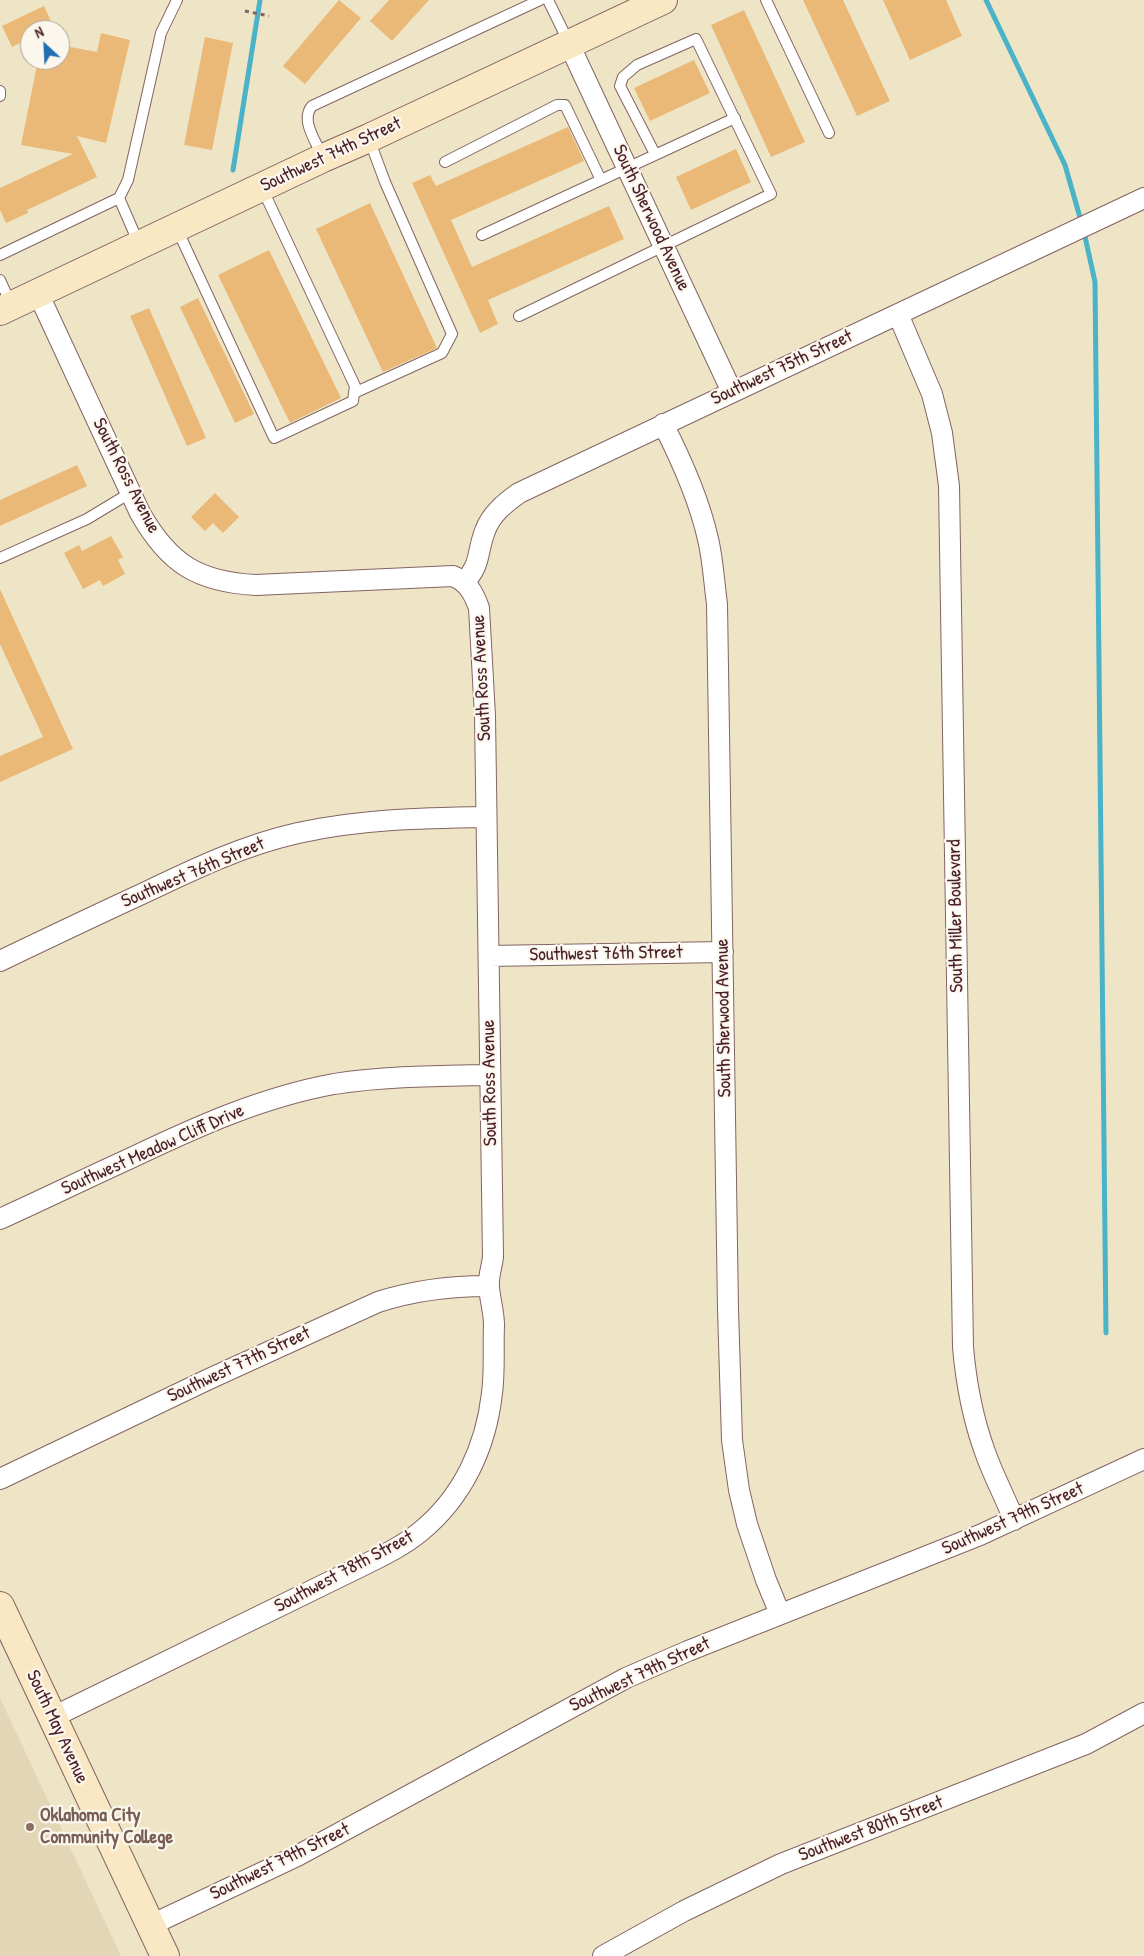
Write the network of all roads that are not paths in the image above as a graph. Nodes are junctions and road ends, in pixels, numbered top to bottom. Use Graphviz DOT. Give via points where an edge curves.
graph roads {
  1 [pos="177,0"];
  2 [pos="540,0"];
  3 [pos="548,0"];
  4 [pos="663,0"];
  5 [pos="766,0"];
  6 [pos="569,44"];
  7 [pos="0,91"];
  8 [pos="0,96"];
  9 [pos="735,118"];
  10 [pos="829,133"];
  11 [pos="369,138"];
  12 [pos="655,154"];
  13 [pos="323,158"];
  14 [pos="445,162"];
  15 [pos="627,168"];
  16 [pos="601,180"];
  17 [pos="262,188"];
  18 [pos="119,198"];
  19 [pos="1144,198"];
  20 [pos="177,228"];
  21 [pos="482,234"];
  22 [pos="140,245"];
  23 [pos="664,247"];
  24 [pos="0,254"];
  25 [pos="0,280"];
  26 [pos="38,293"];
  27 [pos="6,308"];
  28 [pos="898,314"];
  29 [pos="519,316"];
  30 [pos="354,392"];
  31 [pos="732,392"];
  32 [pos="663,424"];
  33 [pos="130,493"];
  34 [pos="0,558"];
  35 [pos="464,582"];
  36 [pos="486,817"];
  37 [pos="723,952"];
  38 [pos="489,956"];
  39 [pos="0,961"];
  40 [pos="489,1075"];
  41 [pos="0,1219"];
  42 [pos="488,1286"];
  43 [pos="1144,1459"];
  44 [pos="0,1479"];
  45 [pos="1014,1520"];
  46 [pos="0,1606"];
  47 [pos="780,1614"];
  48 [pos="7,1636"];
  49 [pos="1144,1713"];
  50 [pos="53,1718"];
  51 [pos="151,1925"];
  52 [pos="165,1956"];
  53 [pos="603,1956"];
  1 -- 18 [label="lane" via="161,33 128,180"];
  2 -- 13 [label="lane" via="312,106 307,121"];
  3 -- 6 [label="lane"];
  4 -- 6 [label="main road, Southwest 74th Street"];
  5 -- 10 [label="lane"];
  6 -- 11 [label="main road, Southwest 74th Street"];
  6 -- 15 [label="street, South Sherwood Avenue"];
  7 -- 8 [label="lane"];
  9 -- 12 [label="lane"];
  9 -- 12 [label="lane" via="696,39 637,65 623,78 620,86"];
  9 -- 23 [label="lane" via="771,194"];
  11 -- 13 [label="main road, Southwest 74th Street"];
  11 -- 30 [label="lane" via="384,182 452,334 442,353"];
  12 -- 15 [label="lane"];
  13 -- 17 [label="main road, Southwest 74th Street"];
  14 -- 16 [label="lane" via="557,105 565,105"];
  15 -- 16 [label="lane"];
  15 -- 23 [label="street, South Sherwood Avenue"];
  16 -- 21 [label="lane"];
  17 -- 20 [label="main road, Southwest 74th Street"];
  17 -- 30 [label="lane" via="355,386"];
  18 -- 22 [label="lane"];
  18 -- 24 [label="lane"];
  19 -- 28 [label="street, Southwest 75th Street"];
  20 -- 22 [label="main road, Southwest 74th Street"];
  20 -- 30 [label="lane" via="274,438 353,401"];
  22 -- 26 [label="main road, Southwest 74th Street"];
  23 -- 29 [label="lane"];
  23 -- 31 [label="street, South Sherwood Avenue"];
  25 -- 27 [label="lane"];
  26 -- 27 [label="main road, Southwest 74th Street"];
  26 -- 33 [label="street, South Ross Avenue"];
  28 -- 31 [label="street, Southwest 75th Street"];
  28 -- 45 [label="street, South Miller Boulevard" via="932,394 942,433 949,486 963,1347 979,1434"];
  31 -- 32 [label="street, Southwest 75th Street"];
  32 -- 35 [label="street, Southwest 75th Street" via="538,483 508,501 491,519 484,532 476,566"];
  32 -- 37 [label="street, South Sherwood Avenue" via="678,453 704,521 716,595"];
  33 -- 34 [label="lane" via="87,519"];
  33 -- 35 [label="street, South Ross Avenue" via="165,548 184,566 214,580 256,585 440,575 453,576"];
  35 -- 36 [label="street, South Ross Avenue" via="479,608"];
  36 -- 38 [label="street, South Ross Avenue"];
  36 -- 39 [label="street, Southwest 76th Street" via="384,820 297,833 268,841 186,873"];
  37 -- 38 [label="street, Southwest 76th Street"];
  37 -- 47 [label="street, South Sherwood Avenue" via="732,1440 747,1524"];
  38 -- 40 [label="street, South Ross Avenue"];
  40 -- 41 [label="street, Southwest Meadow Cliff Drive" via="359,1081 264,1102 214,1119"];
  40 -- 42 [label="street, South Ross Avenue" via="493,1257"];
  42 -- 44 [label="street, Southwest 77th Street" via="436,1288 378,1302"];
  42 -- 50 [label="street, Southwest 78th Street" via="494,1316 493,1391 488,1419 474,1463 436,1517 398,1547 368,1563"];
  43 -- 45 [label="street, Southwest 79th Street"];
  45 -- 47 [label="street, Southwest 79th Street"];
  46 -- 48 [label="main road, South May Avenue"];
  47 -- 51 [label="street, Southwest 79th Street" via="626,1678 297,1856"];
  48 -- 50 [label="main road, South May Avenue"];
  49 -- 53 [label="street, Southwest 80th Street" via="1086,1744 781,1864 684,1911"];
  50 -- 51 [label="main road, South May Avenue"];
  51 -- 52 [label="main road, South May Avenue"];
}
